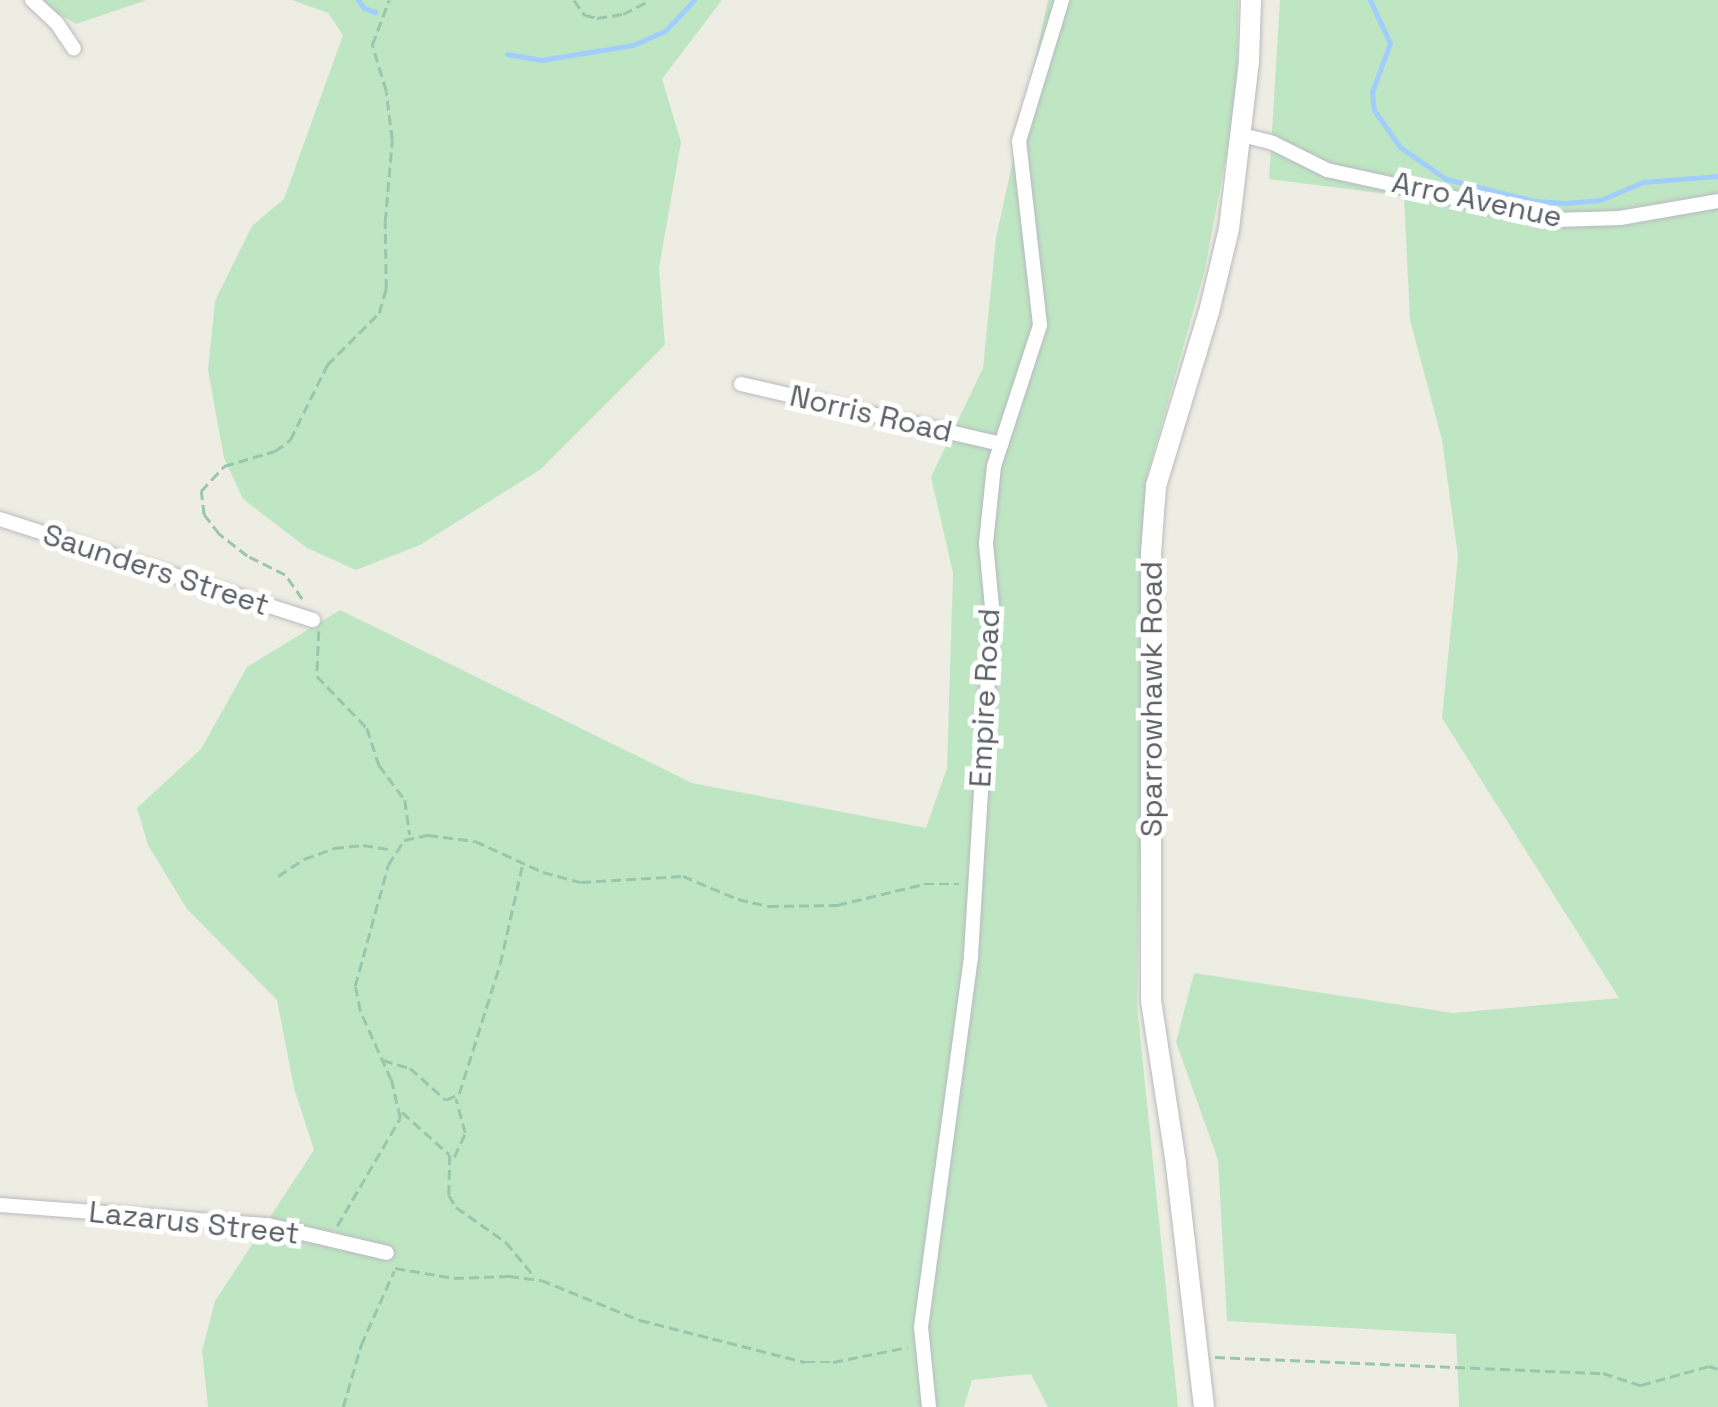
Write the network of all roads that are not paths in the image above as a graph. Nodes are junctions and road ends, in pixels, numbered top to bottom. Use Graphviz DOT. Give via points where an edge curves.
graph roads {
  1 [pos="32,0"];
  2 [pos="1062,0"];
  3 [pos="1250,0"];
  4 [pos="74,48"];
  5 [pos="1242,134"];
  6 [pos="1718,201"];
  7 [pos="741,384"];
  8 [pos="1000,444"];
  9 [pos="0,519"];
  10 [pos="307,618"];
  11 [pos="0,1204"];
  12 [pos="387,1253"];
  13 [pos="929,1407"];
  14 [pos="1204,1407"];
  1 -- 4 [label="street"];
  2 -- 8 [label="street, Empire Road" via="1019,141 1040,325"];
  3 -- 5 [label="street, Sparrowhawk Road"];
  5 -- 6 [label="street, Arro Avenue" via="1328,170 1554,220 1620,218"];
  5 -- 14 [label="street, Sparrowhawk Road" via="1224,252 1162,464 1152,524 1151,1001"];
  7 -- 8 [label="street, Norris Road"];
  8 -- 13 [label="street, Empire Road" via="986,542 992,607 971,955 921,1345"];
  9 -- 10 [label="street, Saunders Street"];
  11 -- 12 [label="street, Lazarus Street" via="268,1225"];
}
